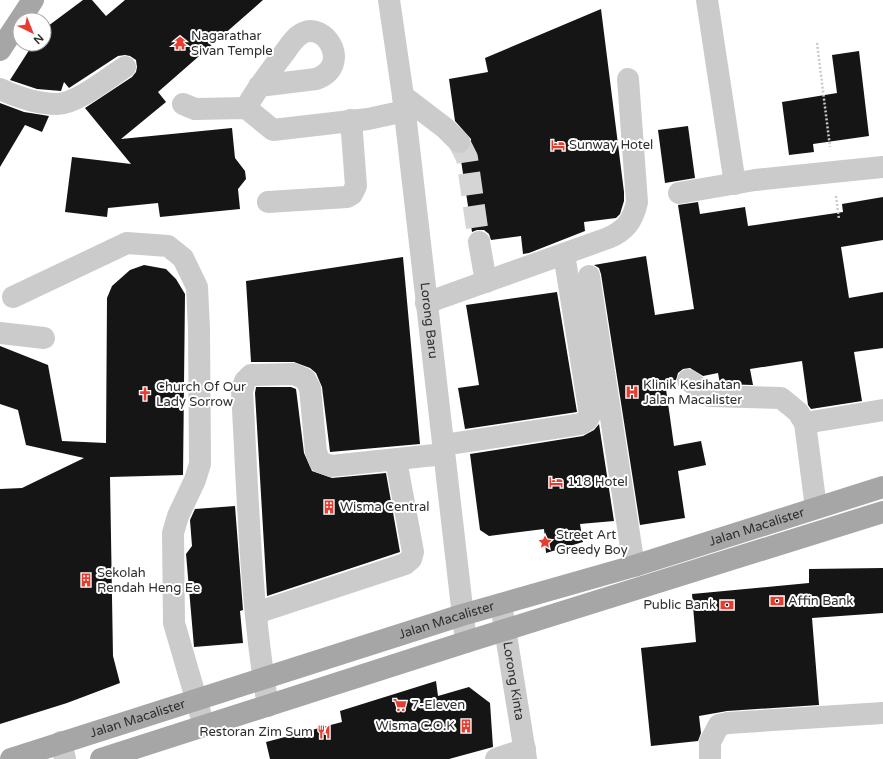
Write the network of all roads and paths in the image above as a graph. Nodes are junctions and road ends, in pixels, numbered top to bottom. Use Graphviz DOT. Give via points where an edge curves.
graph roads {
  1 [pos="33,0"];
  2 [pos="389,0"];
  3 [pos="707,0"];
  4 [pos="816,43"];
  5 [pos="0,50"];
  6 [pos="125,67"];
  7 [pos="628,79"];
  8 [pos="259,86"];
  9 [pos="0,89"];
  10 [pos="404,103"];
  11 [pos="184,104"];
  12 [pos="246,108"];
  13 [pos="351,120"];
  14 [pos="458,142"];
  15 [pos="883,167"];
  16 [pos="833,172"];
  17 [pos="735,184"];
  18 [pos="679,193"];
  19 [pos="268,202"];
  20 [pos="839,219"];
  21 [pos="479,242"];
  22 [pos="564,254"];
  23 [pos="589,276"];
  24 [pos="486,282"];
  25 [pos="13,297"];
  26 [pos="426,303"];
  27 [pos="0,333"];
  28 [pos="44,338"];
  29 [pos="688,380"];
  30 [pos="883,410"];
  31 [pos="805,424"];
  32 [pos="444,449"];
  33 [pos="396,460"];
  34 [pos="883,487"];
  35 [pos="816,508"];
  36 [pos="883,512"];
  37 [pos="634,566"];
  38 [pos="501,604"];
  39 [pos="256,612"];
  40 [pos="462,615"];
  41 [pos="506,630"];
  42 [pos="466,642"];
  43 [pos="263,679"];
  44 [pos="196,700"];
  45 [pos="268,706"];
  46 [pos="883,713"];
  47 [pos="204,726"];
  48 [pos="63,751"];
  49 [pos="525,754"];
  50 [pos="11,759"];
  51 [pos="101,759"];
  52 [pos="496,759"];
  53 [pos="710,759"];
  1 -- 5 [label="main road"];
  2 -- 10 [label="street, Lorong Baru"];
  3 -- 17 [label="street"];
  4 -- 16 [label="path"];
  6 -- 9 [label="street" via="73,100 58,104 19,98"];
  7 -- 22 [label="street" via="637,202 635,214 618,234"];
  8 -- 12 [label="street"];
  10 -- 13 [label="street"];
  10 -- 14 [label="street" via="445,128"];
  10 -- 26 [label="street, Lorong Baru"];
  11 -- 12 [label="street" via="195,109"];
  12 -- 13 [label="street" via="273,130"];
  13 -- 19 [label="street" via="356,186 352,194 347,197"];
  15 -- 16 [label="street"];
  16 -- 17 [label="street"];
  16 -- 20 [label="path"];
  17 -- 18 [label="street"];
  21 -- 24 [label="street"];
  22 -- 24 [label="street"];
  22 -- 32 [label="street" via="590,415 587,420 581,424"];
  23 -- 37 [label="street"];
  24 -- 26 [label="street"];
  25 -- 44 [label="street" via="127,243 168,246 183,258 197,287 200,464 173,533 174,623"];
  26 -- 32 [label="street, Lorong Baru"];
  27 -- 28 [label="street"];
  29 -- 31 [label="street" via="710,396 781,398 798,412"];
  30 -- 31 [label="street"];
  31 -- 35 [label="street"];
  32 -- 33 [label="street"];
  32 -- 40 [label="street, Lorong Baru"];
  33 -- 39 [label="street" via="413,552 411,559 405,564"];
  33 -- 39 [label="street" via="331,466 320,462 316,452 310,388 305,378 294,374 251,375 245,381 242,391"];
  34 -- 35 [label="main road, Jalan Macalister"];
  35 -- 37 [label="main road, Jalan Macalister"];
  36 -- 41 [label="main road, Jalan Macalister"];
  37 -- 38 [label="main road, Jalan Macalister"];
  38 -- 40 [label="main road, Jalan Macalister"];
  38 -- 41 [label="street, Lorong Kinta"];
  39 -- 43 [label="street"];
  40 -- 42 [label="street, Lorong Baru"];
  40 -- 43 [label="main road, Jalan Macalister"];
  41 -- 42 [label="main road, Jalan Macalister"];
  41 -- 49 [label="street, Lorong Kinta"];
  42 -- 45 [label="main road, Jalan Macalister"];
  43 -- 44 [label="main road, Jalan Macalister"];
  43 -- 45 [label="street"];
  44 -- 47 [label="street"];
  44 -- 48 [label="main road, Jalan Macalister"];
  45 -- 47 [label="main road, Jalan Macalister"];
  46 -- 53 [label="street" via="719,725 710,742"];
  47 -- 51 [label="main road, Jalan Macalister"];
  48 -- 50 [label="main road, Jalan Macalister"];
  49 -- 52 [label="street"];
}
